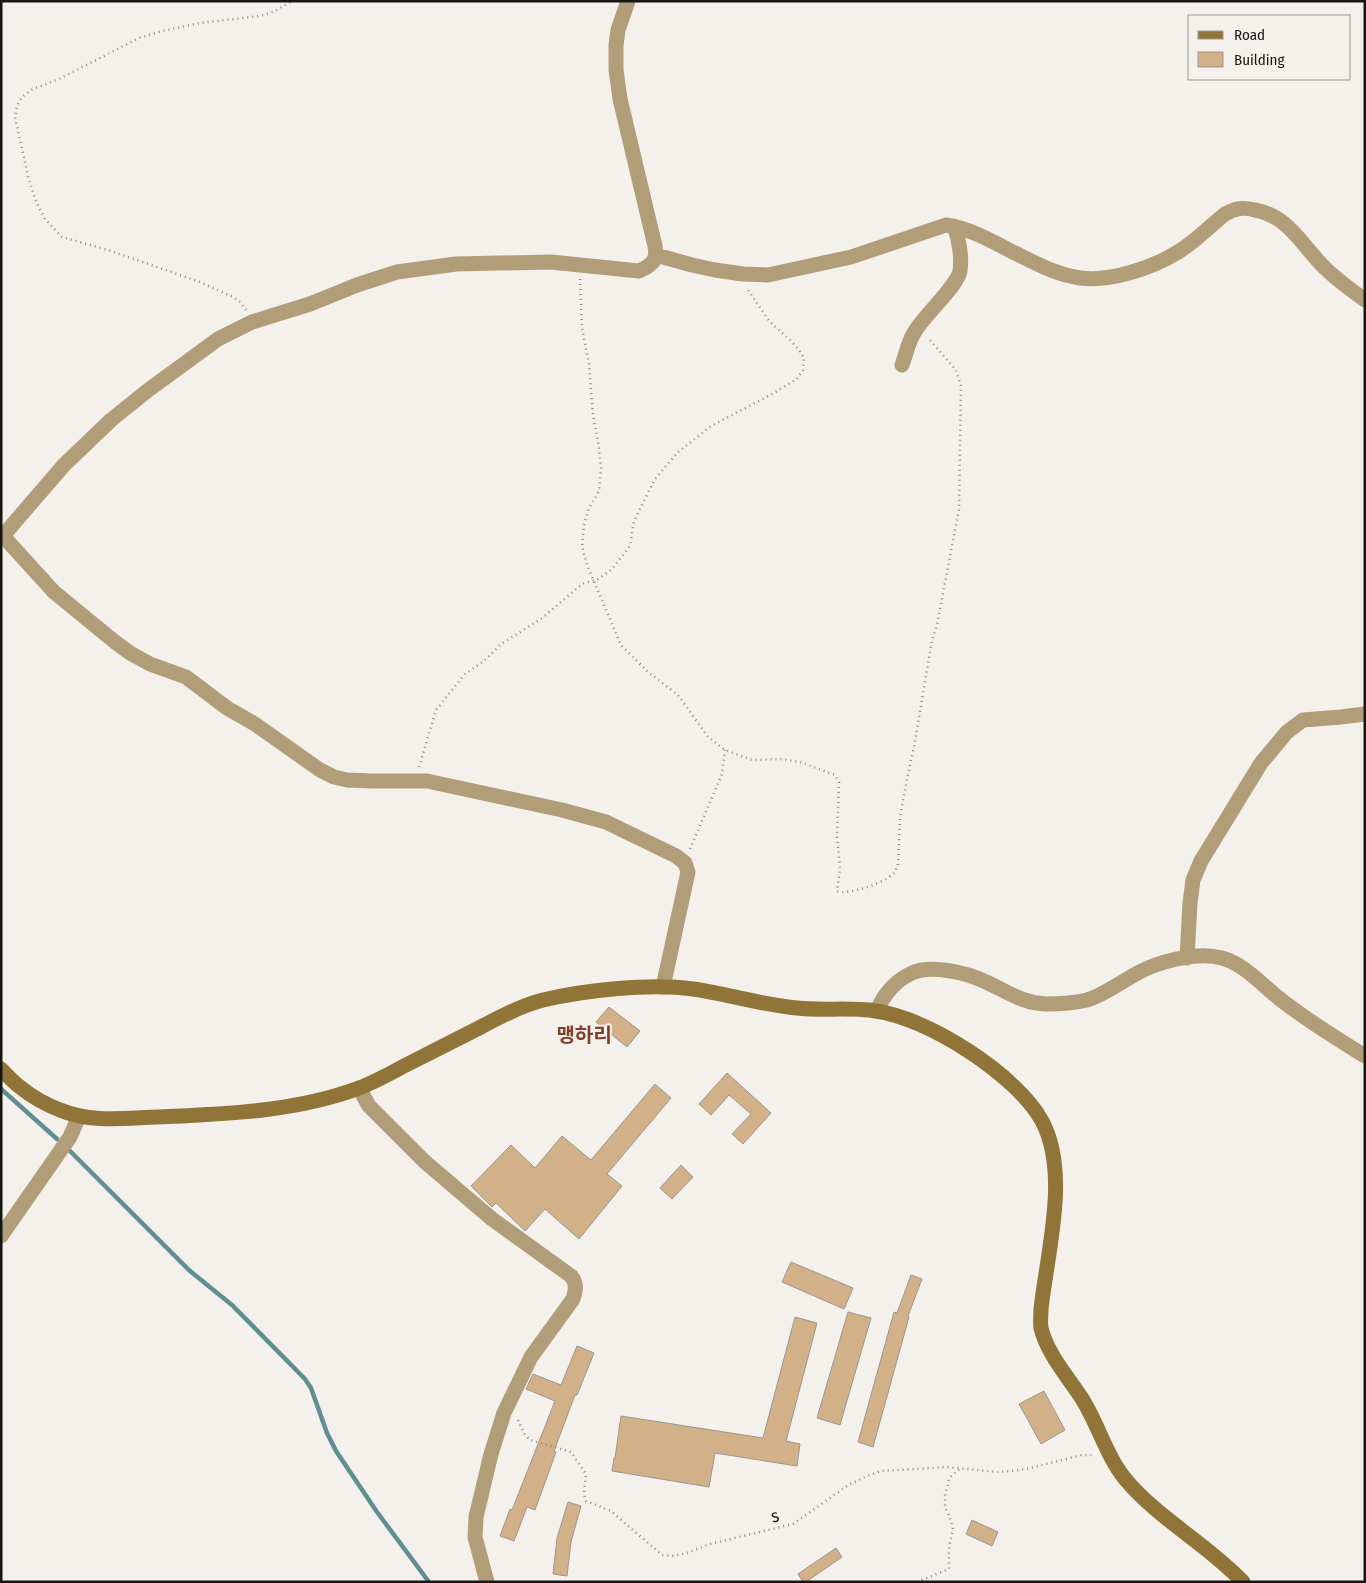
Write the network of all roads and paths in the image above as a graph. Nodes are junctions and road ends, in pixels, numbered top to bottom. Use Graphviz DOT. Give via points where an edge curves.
graph roads {
  1 [pos="292,1"];
  2 [pos="628,1"];
  3 [pos="954,226"];
  4 [pos="656,255"];
  5 [pos="579,265"];
  6 [pos="743,274"];
  7 [pos="1365,300"];
  8 [pos="252,322"];
  9 [pos="918,326"];
  10 [pos="902,365"];
  11 [pos="2,537"];
  12 [pos="594,580"];
  13 [pos="1365,714"];
  14 [pos="725,750"];
  15 [pos="415,780"];
  16 [pos="685,863"];
  17 [pos="1187,958"];
  18 [pos="663,987"];
  19 [pos="877,1011"];
  20 [pos="1365,1056"];
  21 [pos="1,1069"];
  22 [pos="359,1088"];
  23 [pos="78,1116"];
  24 [pos="1,1236"];
  25 [pos="504,1413"];
  26 [pos="1111,1457"];
  27 [pos="962,1468"];
  28 [pos="487,1582"];
  29 [pos="917,1582"];
  30 [pos="1243,1582"];
  1 -- 8 [label="path" via="260,16 200,23 139,38 31,90 22,97 15,117 35,199 45,219 62,237 174,272 222,291 240,302"];
  2 -- 4 [label="street" via="618,30 616,70"];
  3 -- 6 [label="street" via="939,227 851,257 768,275"];
  3 -- 7 [label="street" via="1051,270 1093,278 1150,266 1179,252 1233,209 1258,210 1282,221 1326,268"];
  3 -- 9 [label="street" via="960,273"];
  4 -- 5 [label="street" via="648,267 639,271"];
  4 -- 6 [label="street"];
  5 -- 8 [label="street" via="551,262 418,268 379,277"];
  5 -- 12 [label="path" via="582,328 600,468 599,491 589,508 582,546"];
  6 -- 12 [label="path" via="745,286 770,322 804,358 803,370 786,387 711,426 677,453 655,479 644,500 634,521 630,546 611,570"];
  8 -- 11 [label="street" via="218,340 111,420 64,465"];
  9 -- 10 [label="street"];
  9 -- 14 [label="path" via="956,370 961,386 959,509 900,816 898,866 894,873 885,880 857,890 837,891 840,868 836,837 839,782 835,775 800,762 752,760"];
  11 -- 15 [label="street" via="54,592 130,653 186,677 320,770 347,780"];
  12 -- 14 [label="path" via="621,645 678,695 708,737"];
  12 -- 15 [label="path" via="582,584 541,619 501,644 465,674 436,710"];
  13 -- 17 [label="street" via="1303,720 1287,732 1261,763 1200,861 1190,902"];
  14 -- 16 [label="path" via="722,774"];
  15 -- 16 [label="street" via="482,792 606,822"];
  16 -- 18 [label="street" via="688,872"];
  17 -- 19 [label="street" via="1156,965 1086,1000 1049,1004 1019,999 985,981 960,973 912,972 881,1000"];
  17 -- 20 [label="street" via="1204,955 1232,961 1281,1000"];
  18 -- 19 [label="street" via="689,988 796,1008"];
  18 -- 22 [label="street" via="585,993 541,1001"];
  19 -- 26 [label="street" via="926,1026 977,1056 1019,1092 1043,1122 1053,1158 1056,1200 1041,1326 1049,1347 1083,1400"];
  21 -- 23 [label="street" via="20,1087 60,1110"];
  22 -- 23 [label="street" via="269,1109 97,1119"];
  22 -- 25 [label="street" via="369,1106 424,1162 492,1219 575,1281 574,1299 531,1357"];
  23 -- 24 [label="street" via="70,1137"];
  25 -- 27 [label="path, s" via="516,1417 530,1440 571,1452 586,1474 586,1501 611,1511 662,1554 671,1556 793,1524 850,1484 881,1471"];
  25 -- 28 [label="street" via="476,1517 475,1537"];
  26 -- 27 [label="path, s" via="1082,1455 1012,1471"];
  26 -- 30 [label="street" via="1125,1479 1154,1509"];
  27 -- 29 [label="path" via="950,1477 945,1494 945,1507 953,1528 949,1569"];
}
